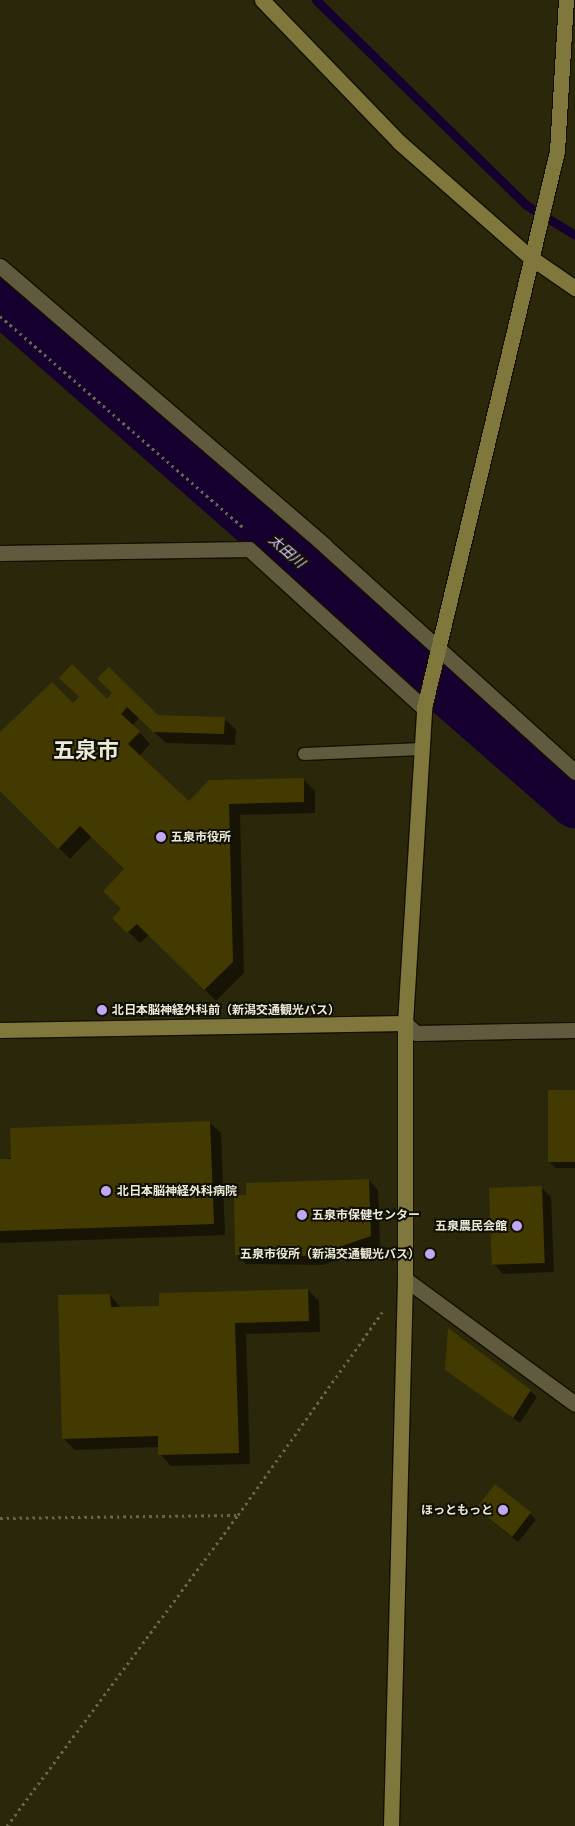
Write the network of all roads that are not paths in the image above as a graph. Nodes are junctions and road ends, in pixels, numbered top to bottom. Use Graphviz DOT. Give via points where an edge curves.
graph roads {
  1 [pos="262,0"];
  2 [pos="566,0"];
  3 [pos="530,258"];
  4 [pos="0,266"];
  5 [pos="575,288"];
  6 [pos="0,553"];
  7 [pos="439,652"];
  8 [pos="424,708"];
  9 [pos="422,748"];
  10 [pos="304,754"];
  11 [pos="575,772"];
  12 [pos="405,1023"];
  13 [pos="0,1030"];
  14 [pos="575,1030"];
  15 [pos="405,1279"];
  16 [pos="575,1404"];
  17 [pos="395,1824"];
  1 -- 3 [label="street" via="398,142"];
  2 -- 3 [label="street" via="557,151"];
  3 -- 5 [label="street"];
  3 -- 7 [label="street"];
  4 -- 7 [label="street" via="325,546"];
  6 -- 8 [label="street" via="245,550"];
  7 -- 8 [label="street"];
  7 -- 11 [label="street"];
  8 -- 9 [label="street"];
  9 -- 10 [label="lane"];
  9 -- 12 [label="street"];
  12 -- 13 [label="street"];
  12 -- 14 [label="street" via="416,1033"];
  12 -- 15 [label="street"];
  15 -- 16 [label="street"];
  15 -- 17 [label="street"];
}
